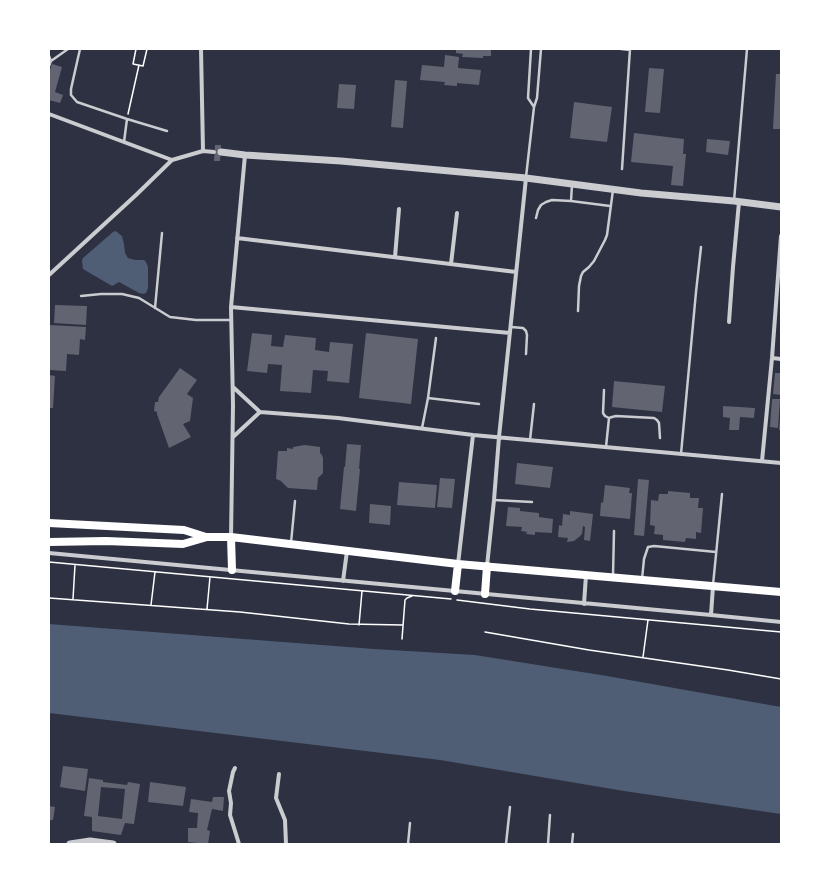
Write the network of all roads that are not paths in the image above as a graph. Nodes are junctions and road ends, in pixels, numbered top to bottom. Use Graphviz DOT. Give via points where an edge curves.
graph roads {
  1 [pos="68,49"];
  2 [pos="80,49"];
  3 [pos="201,49"];
  4 [pos="531,49"];
  5 [pos="542,49"];
  6 [pos="621,49"];
  7 [pos="747,49"];
  8 [pos="630,50"];
  9 [pos="49,56"];
  10 [pos="51,61"];
  11 [pos="49,66"];
  12 [pos="534,106"];
  13 [pos="49,114"];
  14 [pos="127,119"];
  15 [pos="167,131"];
  16 [pos="124,143"];
  17 [pos="203,151"];
  18 [pos="217,152"];
  19 [pos="245,155"];
  20 [pos="172,160"];
  21 [pos="622,169"];
  22 [pos="526,178"];
  23 [pos="572,184"];
  24 [pos="613,189"];
  25 [pos="571,201"];
  26 [pos="737,202"];
  27 [pos="610,206"];
  28 [pos="781,207"];
  29 [pos="399,209"];
  30 [pos="457,213"];
  31 [pos="536,218"];
  32 [pos="162,233"];
  33 [pos="781,236"];
  34 [pos="237,238"];
  35 [pos="702,247"];
  36 [pos="395,257"];
  37 [pos="451,264"];
  38 [pos="516,272"];
  39 [pos="780,272"];
  40 [pos="49,275"];
  41 [pos="81,296"];
  42 [pos="231,306"];
  43 [pos="154,308"];
  44 [pos="578,311"];
  45 [pos="231,320"];
  46 [pos="729,322"];
  47 [pos="511,327"];
  48 [pos="510,332"];
  49 [pos="436,338"];
  50 [pos="526,354"];
  51 [pos="772,358"];
  52 [pos="781,359"];
  53 [pos="232,387"];
  54 [pos="604,390"];
  55 [pos="428,398"];
  56 [pos="479,404"];
  57 [pos="534,404"];
  58 [pos="260,412"];
  59 [pos="609,418"];
  60 [pos="422,429"];
  61 [pos="473,436"];
  62 [pos="233,437"];
  63 [pos="499,437"];
  64 [pos="660,438"];
  65 [pos="530,440"];
  66 [pos="606,448"];
  67 [pos="681,455"];
  68 [pos="762,462"];
  69 [pos="781,463"];
  70 [pos="722,494"];
  71 [pos="494,500"];
  72 [pos="294,501"];
  73 [pos="532,502"];
  74 [pos="49,523"];
  75 [pos="614,530"];
  76 [pos="207,537"];
  77 [pos="231,537"];
  78 [pos="49,542"];
  79 [pos="291,544"];
  80 [pos="347,551"];
  81 [pos="716,552"];
  82 [pos="49,553"];
  83 [pos="458,564"];
  84 [pos="487,566"];
  85 [pos="232,570"];
  86 [pos="586,575"];
  87 [pos="612,577"];
  88 [pos="642,580"];
  89 [pos="343,581"];
  90 [pos="713,586"];
  91 [pos="455,591"];
  92 [pos="781,592"];
  93 [pos="485,594"];
  94 [pos="584,604"];
  95 [pos="711,615"];
  96 [pos="781,622"];
  97 [pos="235,768"];
  98 [pos="278,774"];
  99 [pos="510,807"];
  100 [pos="550,815"];
  101 [pos="410,823"];
  102 [pos="573,834"];
  103 [pos="78,843"];
  104 [pos="70,844"];
  105 [pos="113,844"];
  106 [pos="239,844"];
  107 [pos="286,844"];
  108 [pos="408,844"];
  109 [pos="506,844"];
  110 [pos="548,844"];
  111 [pos="572,844"];
  1 -- 10 [label="lane"];
  2 -- 14 [label="lane" via="71,95 77,102"];
  3 -- 17 [label="street"];
  4 -- 12 [label="lane" via="528,98"];
  5 -- 12 [label="lane"];
  6 -- 8 [label="lane"];
  7 -- 26 [label="lane"];
  8 -- 21 [label="lane"];
  9 -- 10 [label="lane"];
  10 -- 11 [label="lane"];
  12 -- 22 [label="lane"];
  13 -- 16 [label="street"];
  14 -- 15 [label="lane"];
  14 -- 16 [label="lane"];
  16 -- 20 [label="street"];
  17 -- 18 [label="street"];
  17 -- 20 [label="street"];
  18 -- 19 [label="street"];
  19 -- 22 [label="street"];
  19 -- 34 [label="street"];
  20 -- 40 [label="street"];
  22 -- 23 [label="street"];
  22 -- 38 [label="street"];
  23 -- 24 [label="street"];
  23 -- 25 [label="lane"];
  24 -- 26 [label="street"];
  24 -- 27 [label="lane"];
  25 -- 27 [label="lane"];
  25 -- 31 [label="lane" via="546,202 541,205"];
  26 -- 28 [label="street"];
  26 -- 46 [label="street"];
  27 -- 44 [label="lane" via="605,240 594,261 581,276"];
  29 -- 36 [label="street"];
  30 -- 37 [label="street"];
  32 -- 43 [label="lane"];
  33 -- 39 [label="street"];
  34 -- 36 [label="street"];
  34 -- 42 [label="street"];
  35 -- 67 [label="lane"];
  36 -- 37 [label="street"];
  37 -- 38 [label="street"];
  38 -- 47 [label="street"];
  39 -- 51 [label="street"];
  41 -- 43 [label="lane" via="122,294 139,298"];
  42 -- 45 [label="street"];
  42 -- 48 [label="street"];
  43 -- 45 [label="lane" via="170,317"];
  45 -- 53 [label="street"];
  47 -- 48 [label="street"];
  47 -- 50 [label="lane" via="523,328 526,331"];
  48 -- 63 [label="street"];
  49 -- 55 [label="lane"];
  51 -- 52 [label="street"];
  51 -- 68 [label="street"];
  53 -- 58 [label="street"];
  53 -- 62 [label="street"];
  54 -- 59 [label="lane" via="603,413"];
  55 -- 56 [label="lane"];
  55 -- 60 [label="lane"];
  57 -- 65 [label="lane"];
  58 -- 60 [label="street" via="338,418"];
  58 -- 62 [label="street"];
  59 -- 64 [label="lane" via="654,418 659,423"];
  59 -- 66 [label="lane"];
  60 -- 61 [label="street"];
  61 -- 63 [label="street"];
  61 -- 83 [label="street"];
  62 -- 77 [label="street"];
  63 -- 65 [label="street"];
  63 -- 71 [label="street"];
  65 -- 66 [label="street"];
  66 -- 67 [label="street"];
  67 -- 68 [label="street"];
  68 -- 69 [label="street"];
  70 -- 81 [label="lane"];
  71 -- 73 [label="lane"];
  71 -- 84 [label="street"];
  72 -- 79 [label="lane"];
  74 -- 76 [label="main road" via="184,530"];
  75 -- 87 [label="lane"];
  76 -- 77 [label="main road"];
  76 -- 78 [label="main road" via="183,544"];
  77 -- 79 [label="main road"];
  77 -- 85 [label="main road"];
  79 -- 80 [label="main road"];
  80 -- 83 [label="main road"];
  80 -- 89 [label="street"];
  81 -- 88 [label="lane" via="648,547"];
  81 -- 90 [label="lane"];
  82 -- 85 [label="street"];
  83 -- 84 [label="main road"];
  83 -- 91 [label="main road"];
  84 -- 86 [label="main road"];
  84 -- 93 [label="main road"];
  85 -- 89 [label="street"];
  86 -- 87 [label="main road"];
  86 -- 94 [label="street"];
  87 -- 88 [label="main road"];
  88 -- 90 [label="main road"];
  89 -- 91 [label="street"];
  90 -- 92 [label="main road"];
  90 -- 95 [label="street"];
  91 -- 93 [label="street"];
  93 -- 94 [label="street"];
  94 -- 95 [label="street"];
  95 -- 96 [label="street"];
  97 -- 106 [label="street" via="229,791 230,816"];
  98 -- 107 [label="street" via="276,798 285,820"];
  99 -- 109 [label="lane"];
  100 -- 110 [label="lane"];
  101 -- 108 [label="lane"];
  102 -- 111 [label="lane"];
  103 -- 104 [label="street"];
  103 -- 105 [label="street" via="90,841"];
}
